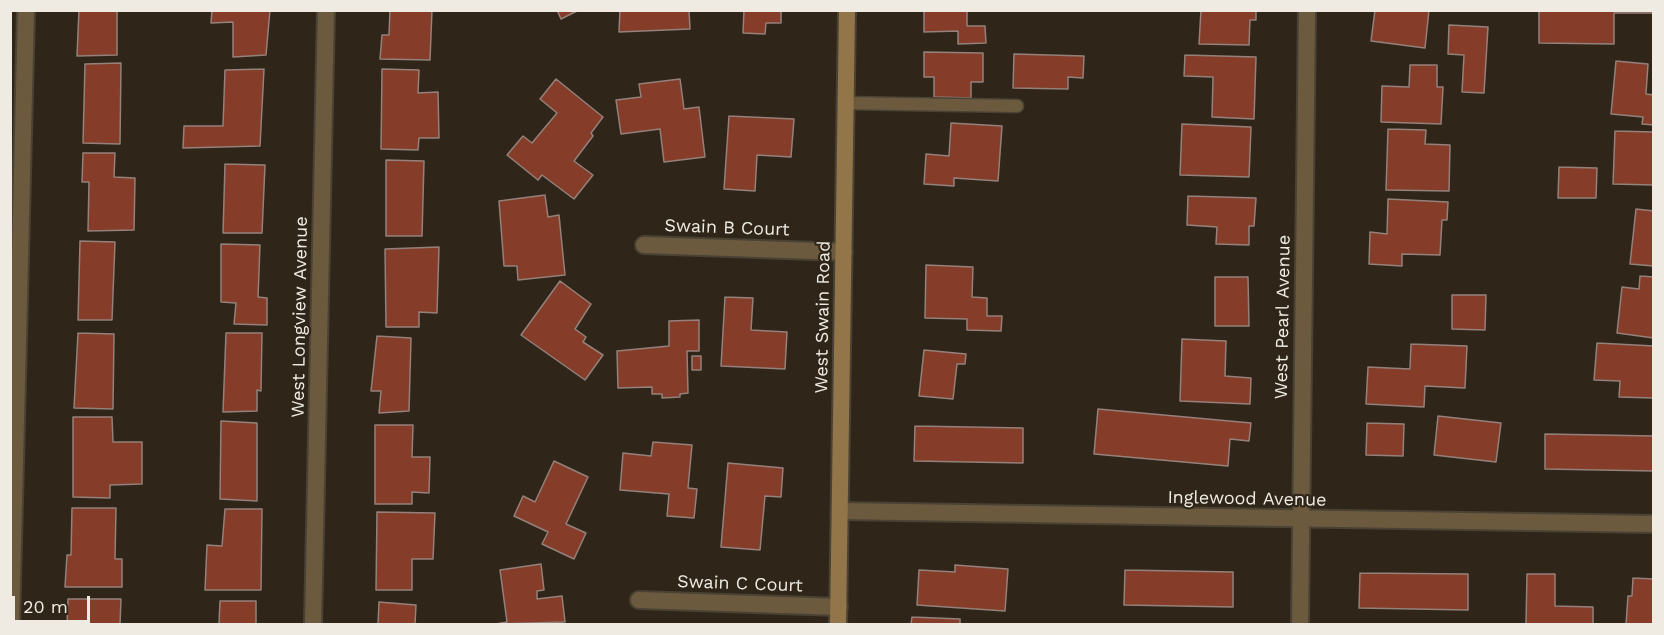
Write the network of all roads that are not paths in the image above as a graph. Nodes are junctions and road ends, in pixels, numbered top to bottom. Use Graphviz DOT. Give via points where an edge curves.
graph roads {
  1 [pos="26,10"];
  2 [pos="326,10"];
  3 [pos="847,10"];
  4 [pos="1307,10"];
  5 [pos="845,103"];
  6 [pos="1017,106"];
  7 [pos="644,245"];
  8 [pos="844,252"];
  9 [pos="840,511"];
  10 [pos="1301,520"];
  11 [pos="1653,524"];
  12 [pos="639,600"];
  13 [pos="839,607"];
  14 [pos="11,624"];
  15 [pos="313,624"];
  16 [pos="838,624"];
  17 [pos="1300,624"];
  1 -- 14 [label="street"];
  2 -- 15 [label="street, West Longview Avenue"];
  3 -- 5 [label="main road, West Swain Road"];
  4 -- 10 [label="street, West Pearl Avenue"];
  5 -- 6 [label="lane"];
  5 -- 8 [label="main road, West Swain Road"];
  7 -- 8 [label="street, Swain B Court"];
  8 -- 9 [label="main road, West Swain Road"];
  9 -- 10 [label="street, Inglewood Avenue"];
  9 -- 13 [label="main road, West Swain Road"];
  10 -- 11 [label="street, Inglewood Avenue"];
  10 -- 17 [label="street, West Pearl Avenue"];
  12 -- 13 [label="street, Swain C Court"];
  13 -- 16 [label="main road, West Swain Road"];
}
